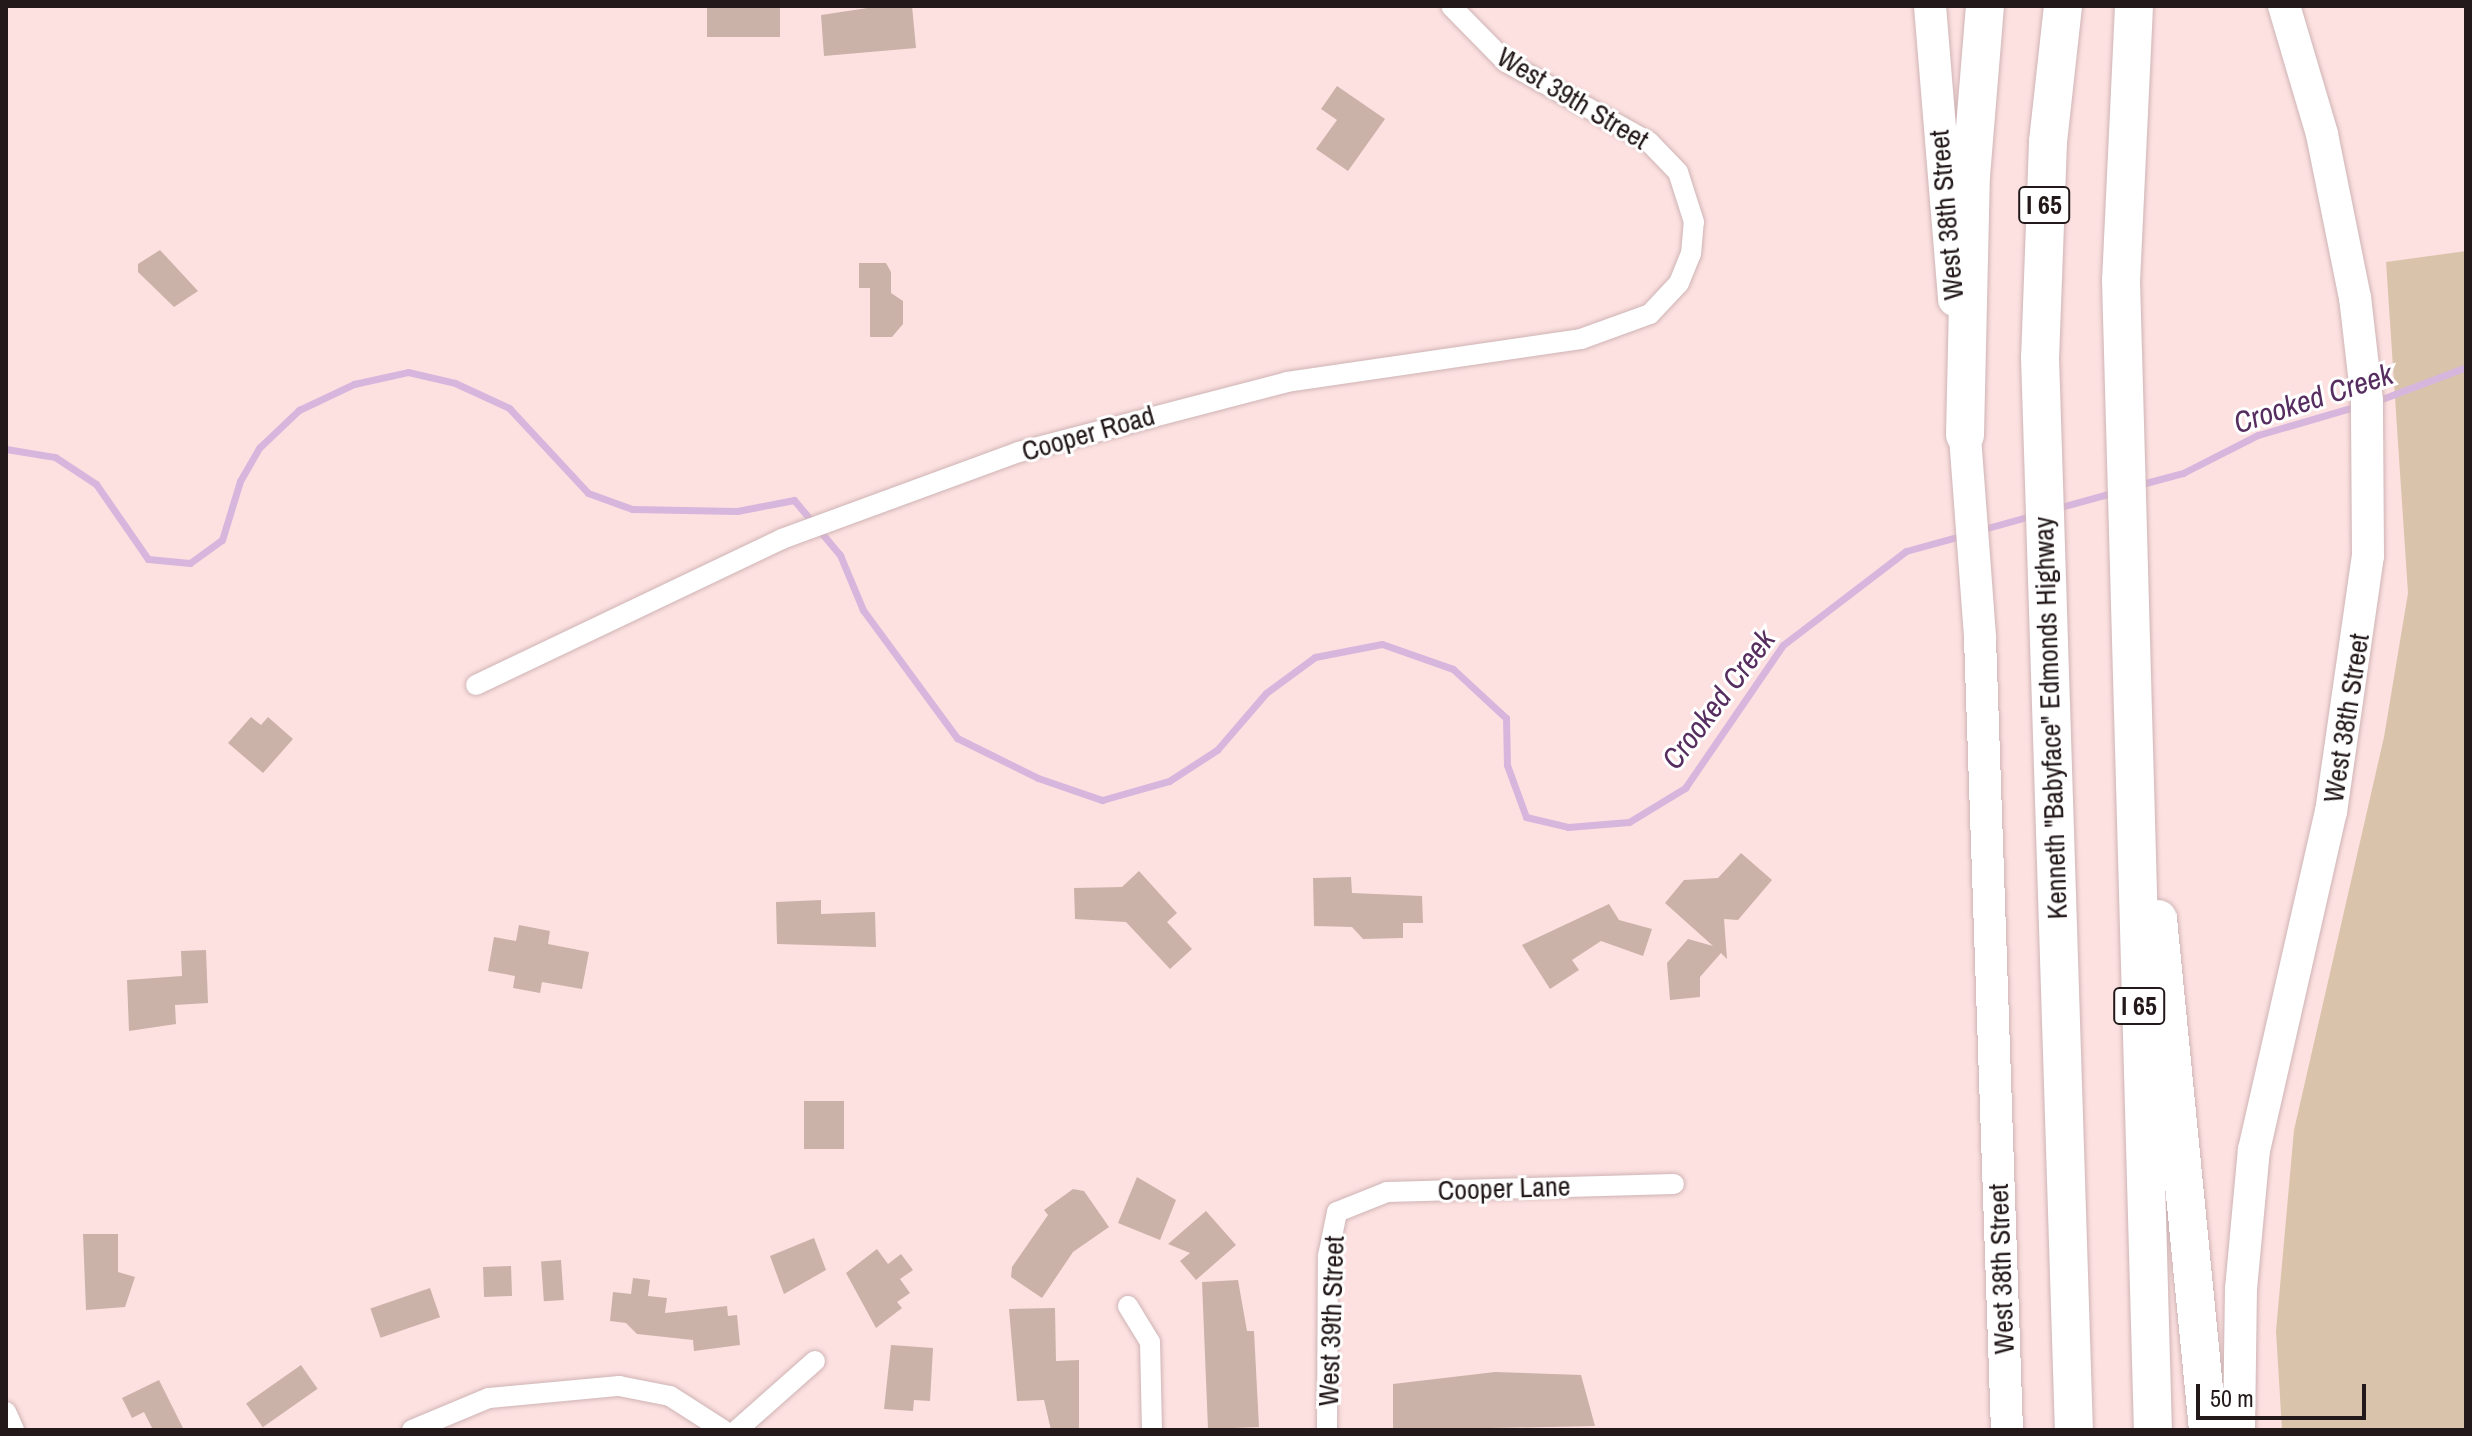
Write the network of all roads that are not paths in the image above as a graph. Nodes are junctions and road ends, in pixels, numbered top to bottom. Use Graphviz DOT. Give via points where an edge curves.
graph roads {
  1 [pos="1451,6"];
  2 [pos="1930,6"];
  3 [pos="1985,6"];
  4 [pos="2063,6"];
  5 [pos="2134,6"];
  6 [pos="2284,6"];
  7 [pos="1693,243"];
  8 [pos="1965,435"];
  9 [pos="476,685"];
  10 [pos="2138,771"];
  11 [pos="1674,1184"];
  12 [pos="1337,1212"];
  13 [pos="1128,1306"];
  14 [pos="815,1361"];
  15 [pos="412,1430"];
  16 [pos="723,1430"];
  17 [pos="737,1430"];
  18 [pos="1152,1430"];
  19 [pos="1327,1430"];
  20 [pos="2007,1430"];
  21 [pos="2074,1430"];
  22 [pos="2153,1430"];
  23 [pos="2208,1430"];
  24 [pos="2239,1430"];
  1 -- 7 [label="street, West 39th Street" via="1515,68 1658,148 1683,181"];
  2 -- 8 [label="main road, West 38th Street"];
  3 -- 8 [label="highway" via="1970,190"];
  4 -- 21 [label="highway, Kenneth \"Babyface\" Edmonds Highway / I 65" via="2042,250 2041,406"];
  5 -- 10 [label="highway, I 65" via="2121,217"];
  6 -- 24 [label="main road, West 38th Street" via="2322,134 2355,298 2368,505 2351,704 2254,1150 2241,1289"];
  7 -- 9 [label="street, Cooper Road" via="1679,283 1659,307 1603,334 1388,364 1209,400 1019,452 782,539"];
  8 -- 20 [label="main road, West 38th Street" via="1980,638"];
  10 -- 22 [label="highway, I 65"];
  10 -- 23 [label="highway"];
  11 -- 12 [label="street, Cooper Lane" via="1387,1192"];
  12 -- 19 [label="street, West 39th Street" via="1328,1256"];
  13 -- 18 [label="street" via="1150,1342"];
  14 -- 17 [label="street"];
  15 -- 16 [label="street" via="489,1398 619,1386 670,1396"];
}
